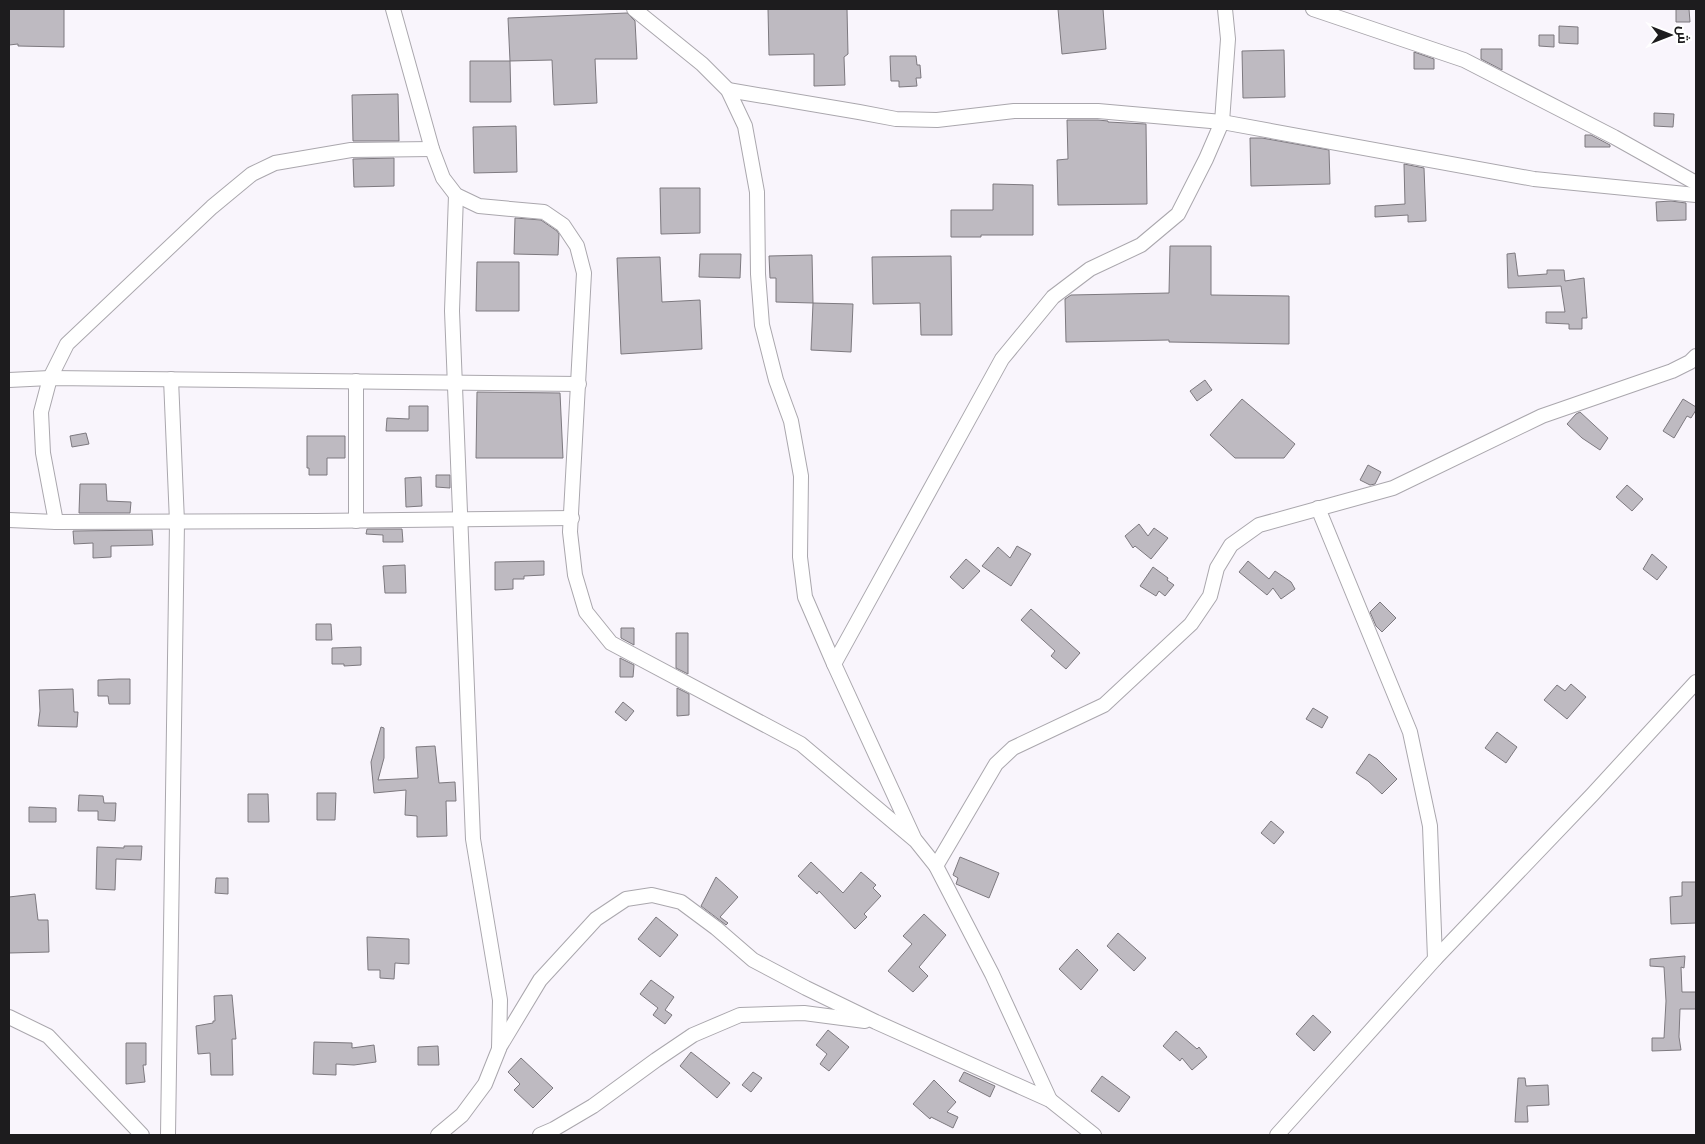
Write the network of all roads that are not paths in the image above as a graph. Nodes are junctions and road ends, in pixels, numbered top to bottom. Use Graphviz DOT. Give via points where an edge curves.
graph roads {
  1 [pos="393,9"];
  2 [pos="634,9"];
  3 [pos="1225,9"];
  4 [pos="1313,9"];
  5 [pos="728,90"];
  6 [pos="1222,122"];
  7 [pos="432,149"];
  8 [pos="1696,183"];
  9 [pos="1696,195"];
  10 [pos="456,196"];
  11 [pos="1696,356"];
  12 [pos="50,378"];
  13 [pos="171,379"];
  14 [pos="9,380"];
  15 [pos="356,381"];
  16 [pos="456,382"];
  17 [pos="579,384"];
  18 [pos="1318,508"];
  19 [pos="572,518"];
  20 [pos="9,520"];
  21 [pos="462,520"];
  22 [pos="356,521"];
  23 [pos="56,522"];
  24 [pos="177,522"];
  25 [pos="834,664"];
  26 [pos="1696,682"];
  27 [pos="916,841"];
  28 [pos="936,866"];
  29 [pos="1435,959"];
  30 [pos="9,1018"];
  31 [pos="876,1022"];
  32 [pos="498,1049"];
  33 [pos="1050,1100"];
  34 [pos="142,1135"];
  35 [pos="168,1135"];
  36 [pos="438,1135"];
  37 [pos="540,1135"];
  38 [pos="1094,1135"];
  39 [pos="1277,1135"];
  1 -- 7 [label="street"];
  2 -- 5 [label="street" via="702,64"];
  3 -- 6 [label="street" via="1228,39"];
  4 -- 8 [label="street" via="1464,60"];
  5 -- 6 [label="street" via="896,120 937,120 1014,111 1098,111"];
  5 -- 25 [label="street" via="745,126 757,192 762,325 776,380 791,421 801,476 800,557 805,597"];
  6 -- 9 [label="street" via="1534,179"];
  6 -- 25 [label="street" via="1178,214 1141,244 1090,269 1053,297 1002,359"];
  7 -- 10 [label="street" via="443,178"];
  7 -- 12 [label="street" via="351,150 275,163 252,174 212,207 67,344"];
  10 -- 16 [label="street" via="452,311"];
  10 -- 17 [label="street" via="479,206 544,212 563,225 577,246 584,273"];
  11 -- 18 [label="street" via="1672,372 1542,416 1393,488"];
  12 -- 13 [label="street"];
  12 -- 14 [label="street"];
  12 -- 23 [label="street" via="40,412"];
  13 -- 15 [label="street"];
  13 -- 24 [label="street"];
  15 -- 16 [label="street"];
  15 -- 22 [label="street"];
  16 -- 17 [label="street"];
  16 -- 21 [label="street"];
  17 -- 19 [label="street"];
  18 -- 28 [label="street" via="1259,525 1231,545 1217,568 1210,596 1191,624 1104,705 1013,748 996,764"];
  18 -- 29 [label="street" via="1410,732 1430,826"];
  19 -- 21 [label="street"];
  19 -- 27 [label="street" via="570,532 575,575 586,612 611,643 801,744"];
  20 -- 23 [label="street"];
  21 -- 22 [label="street"];
  21 -- 32 [label="street" via="474,839 500,1000"];
  22 -- 24 [label="street"];
  23 -- 24 [label="street"];
  24 -- 35 [label="street"];
  25 -- 27 [label="street"];
  26 -- 29 [label="street"];
  27 -- 28 [label="street"];
  28 -- 33 [label="street" via="992,974"];
  29 -- 39 [label="street"];
  30 -- 34 [label="street" via="48,1036"];
  31 -- 32 [label="street" via="753,960 681,902 652,895 626,899 596,919 540,980"];
  31 -- 33 [label="street"];
  31 -- 37 [label="street" via="804,1013 740,1015 693,1035 593,1106"];
  32 -- 36 [label="street" via="484,1084 462,1114"];
  33 -- 38 [label="street"];
}
